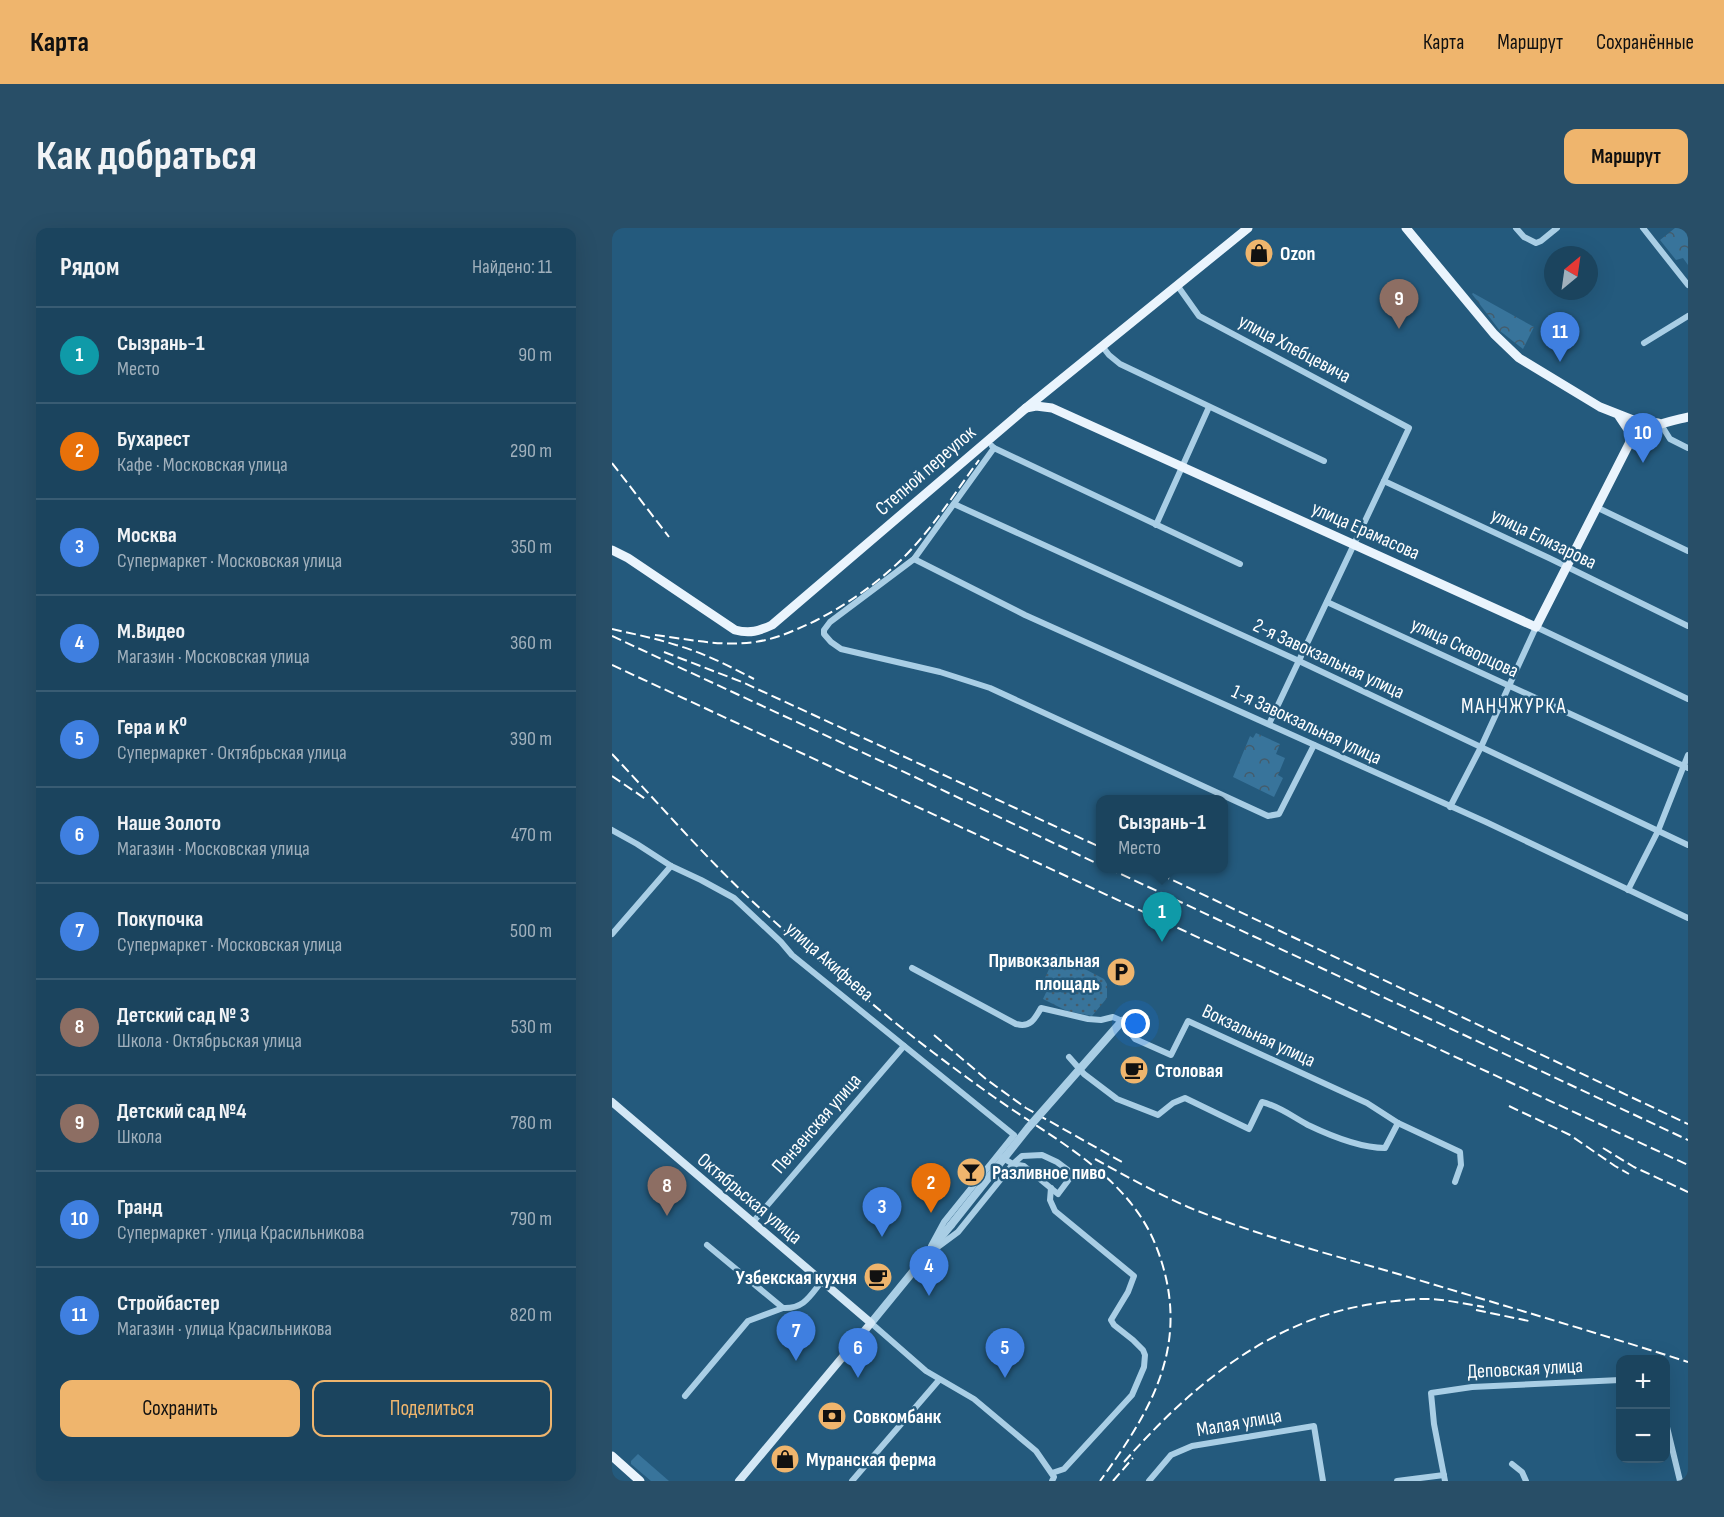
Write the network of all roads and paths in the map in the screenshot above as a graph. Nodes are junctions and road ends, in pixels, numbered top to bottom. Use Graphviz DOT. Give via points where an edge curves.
graph roads {
  1 [pos="1248,228"];
  2 [pos="1406,228"];
  3 [pos="1516,228"];
  4 [pos="1557,228"];
  5 [pos="1643,228"];
  6 [pos="1177,285"];
  7 [pos="1688,285"];
  8 [pos="1688,316"];
  9 [pos="1644,343"];
  10 [pos="1102,346"];
  11 [pos="1052,387"];
  12 [pos="1209,407"];
  13 [pos="1026,408"];
  14 [pos="1052,408"];
  15 [pos="1619,416"];
  16 [pos="1688,417"];
  17 [pos="1660,423"];
  18 [pos="1630,442"];
  19 [pos="991,444"];
  20 [pos="1688,448"];
  21 [pos="1324,461"];
  22 [pos="1182,467"];
  23 [pos="1384,481"];
  24 [pos="954,504"];
  25 [pos="1596,507"];
  26 [pos="1156,525"];
  27 [pos="1354,544"];
  28 [pos="612,550"];
  29 [pos="1688,551"];
  30 [pos="914,559"];
  31 [pos="1240,564"];
  32 [pos="1566,566"];
  33 [pos="1327,602"];
  34 [pos="1688,626"];
  35 [pos="1536,627"];
  36 [pos="1299,661"];
  37 [pos="1509,686"];
  38 [pos="1688,699"];
  39 [pos="1269,724"];
  40 [pos="1314,745"];
  41 [pos="1481,747"];
  42 [pos="1688,755"];
  43 [pos="1686,767"];
  44 [pos="1222,795"];
  45 [pos="1228,798"];
  46 [pos="1450,807"];
  47 [pos="612,830"];
  48 [pos="1658,831"];
  49 [pos="1688,845"];
  50 [pos="670,866"];
  51 [pos="1628,890"];
  52 [pos="1688,918"];
  53 [pos="612,934"];
  54 [pos="912,968"];
  55 [pos="1124,1024"];
  56 [pos="904,1046"];
  57 [pos="1069,1057"];
  58 [pos="612,1102"];
  59 [pos="1398,1123"];
  60 [pos="998,1155"];
  61 [pos="1013,1164"];
  62 [pos="1455,1182"];
  63 [pos="1050,1188"];
  64 [pos="753,1222"];
  65 [pos="707,1245"];
  66 [pos="925,1257"];
  67 [pos="822,1281"];
  68 [pos="783,1308"];
  69 [pos="871,1323"];
  70 [pos="939,1380"];
  71 [pos="1616,1380"];
  72 [pos="685,1396"];
  73 [pos="1670,1442"];
  74 [pos="612,1456"];
  75 [pos="1512,1464"];
  76 [pos="1052,1473"];
  77 [pos="1445,1478"];
  78 [pos="640,1481"];
  79 [pos="739,1481"];
  80 [pos="852,1481"];
  81 [pos="1052,1481"];
  82 [pos="1149,1481"];
  83 [pos="1323,1481"];
  84 [pos="1396,1481"];
  85 [pos="1526,1481"];
  86 [pos="1680,1481"];
  1 -- 6 [label="main road, Степной переулок"];
  2 -- 15 [label="main road" via="1504,345 1541,372"];
  3 -- 4 [label="street" via="1536,243"];
  5 -- 7 [label="street"];
  6 -- 10 [label="main road, Степной переулок"];
  6 -- 23 [label="street, улица Хлебцевича" via="1199,315 1409,428"];
  8 -- 9 [label="street"];
  10 -- 11 [label="main road, Степной переулок"];
  10 -- 12 [label="street" via="1120,364"];
  11 -- 13 [label="main road, Степной переулок"];
  11 -- 14 [label="main road" via="1047,400"];
  12 -- 21 [label="street"];
  12 -- 22 [label="street"];
  13 -- 14 [label="main road, улица Ерамасова"];
  13 -- 19 [label="main road, Степной переулок"];
  14 -- 22 [label="main road, улица Ерамасова"];
  15 -- 17 [label="main road"];
  15 -- 18 [label="main road" via="1629,431"];
  16 -- 17 [label="main road"];
  17 -- 18 [label="main road"];
  17 -- 20 [label="street" via="1670,439"];
  18 -- 25 [label="main road"];
  19 -- 24 [label="street"];
  19 -- 26 [label="street"];
  19 -- 28 [label="main road, Степной переулок" via="772,625 757,632 735,630"];
  22 -- 26 [label="street"];
  22 -- 27 [label="main road, улица Ерамасова"];
  23 -- 27 [label="street"];
  23 -- 32 [label="street, улица Елизарова"];
  24 -- 30 [label="street"];
  24 -- 36 [label="street, 2-я Завокзальная улица"];
  25 -- 29 [label="street"];
  25 -- 32 [label="main road"];
  26 -- 31 [label="street"];
  27 -- 33 [label="street"];
  27 -- 35 [label="main road, улица Ерамасова"];
  30 -- 39 [label="street, 1-я Завокзальная улица" via="1025,615"];
  30 -- 44 [label="street" via="830,622 824,634 831,642 847,651 990,688"];
  32 -- 34 [label="street, улица Елизарова"];
  32 -- 35 [label="main road"];
  33 -- 36 [label="street"];
  33 -- 37 [label="street, улица Скворцова"];
  35 -- 37 [label="street"];
  35 -- 38 [label="street, улица Ерамасова"];
  36 -- 39 [label="street"];
  36 -- 41 [label="street, 2-я Завокзальная улица"];
  37 -- 41 [label="street"];
  37 -- 43 [label="street, улица Скворцова"];
  39 -- 40 [label="street, 1-я Завокзальная улица"];
  40 -- 45 [label="street" via="1279,814 1268,816"];
  40 -- 46 [label="street, 1-я Завокзальная улица"];
  41 -- 46 [label="street"];
  41 -- 48 [label="street, 2-я Завокзальная улица"];
  42 -- 43 [label="street"];
  43 -- 48 [label="street"];
  46 -- 51 [label="street, 1-я Завокзальная улица"];
  47 -- 50 [label="street, улица Акифьева"];
  48 -- 49 [label="street, 2-я Завокзальная улица"];
  48 -- 51 [label="street"];
  50 -- 53 [label="street"];
  50 -- 56 [label="street, улица Акифьева" via="734,898 792,955"];
  51 -- 52 [label="street, 1-я Завокзальная улица"];
  54 -- 55 [label="street" via="1022,1026 1034,1020 1041,1008 1082,1018 1113,1017"];
  55 -- 59 [label="street, Вокзальная улица" via="1135,1039 1171,1055 1188,1021 1367,1103"];
  55 -- 66 [label="street, bridge" via="1028,1128"];
  56 -- 60 [label="street, улица Акифьева" via="1014,1135"];
  56 -- 64 [label="street, Пензенская улица"];
  57 -- 59 [label="street" via="1117,1099 1158,1115 1185,1098 1249,1129 1262,1102 1330,1134 1374,1148 1385,1148"];
  58 -- 64 [label="main road, Октябрьская улица"];
  59 -- 62 [label="street, Вокзальная улица" via="1460,1152 1461,1165"];
  60 -- 61 [label="street"];
  60 -- 66 [label="street" via="944,1222"];
  61 -- 63 [label="street" via="1024,1166"];
  61 -- 63 [label="street" via="1022,1156 1042,1155 1073,1174 1058,1194"];
  61 -- 66 [label="street" via="958,1232"];
  63 -- 76 [label="street" via="1055,1211 1134,1276 1111,1320 1145,1355 1132,1395 1064,1469"];
  64 -- 67 [label="main road, Октябрьская улица"];
  65 -- 68 [label="street"];
  66 -- 69 [label="street"];
  67 -- 68 [label="street" via="805,1303 794,1309"];
  67 -- 69 [label="main road, Октябрьская улица"];
  68 -- 72 [label="street" via="748,1321"];
  69 -- 70 [label="street, Октябрьская улица"];
  69 -- 79 [label="main road"];
  70 -- 76 [label="street, Октябрьская улица" via="974,1399 1036,1451"];
  70 -- 80 [label="street"];
  71 -- 77 [label="street, Деповская улица" via="1472,1387 1431,1394"];
  73 -- 86 [label="street"];
  74 -- 78 [label="main road"];
  75 -- 85 [label="street"];
  76 -- 81 [label="street"];
  77 -- 84 [label="street"];
  82 -- 83 [label="street, Малая улица" via="1171,1455 1192,1446 1314,1426"];
}
